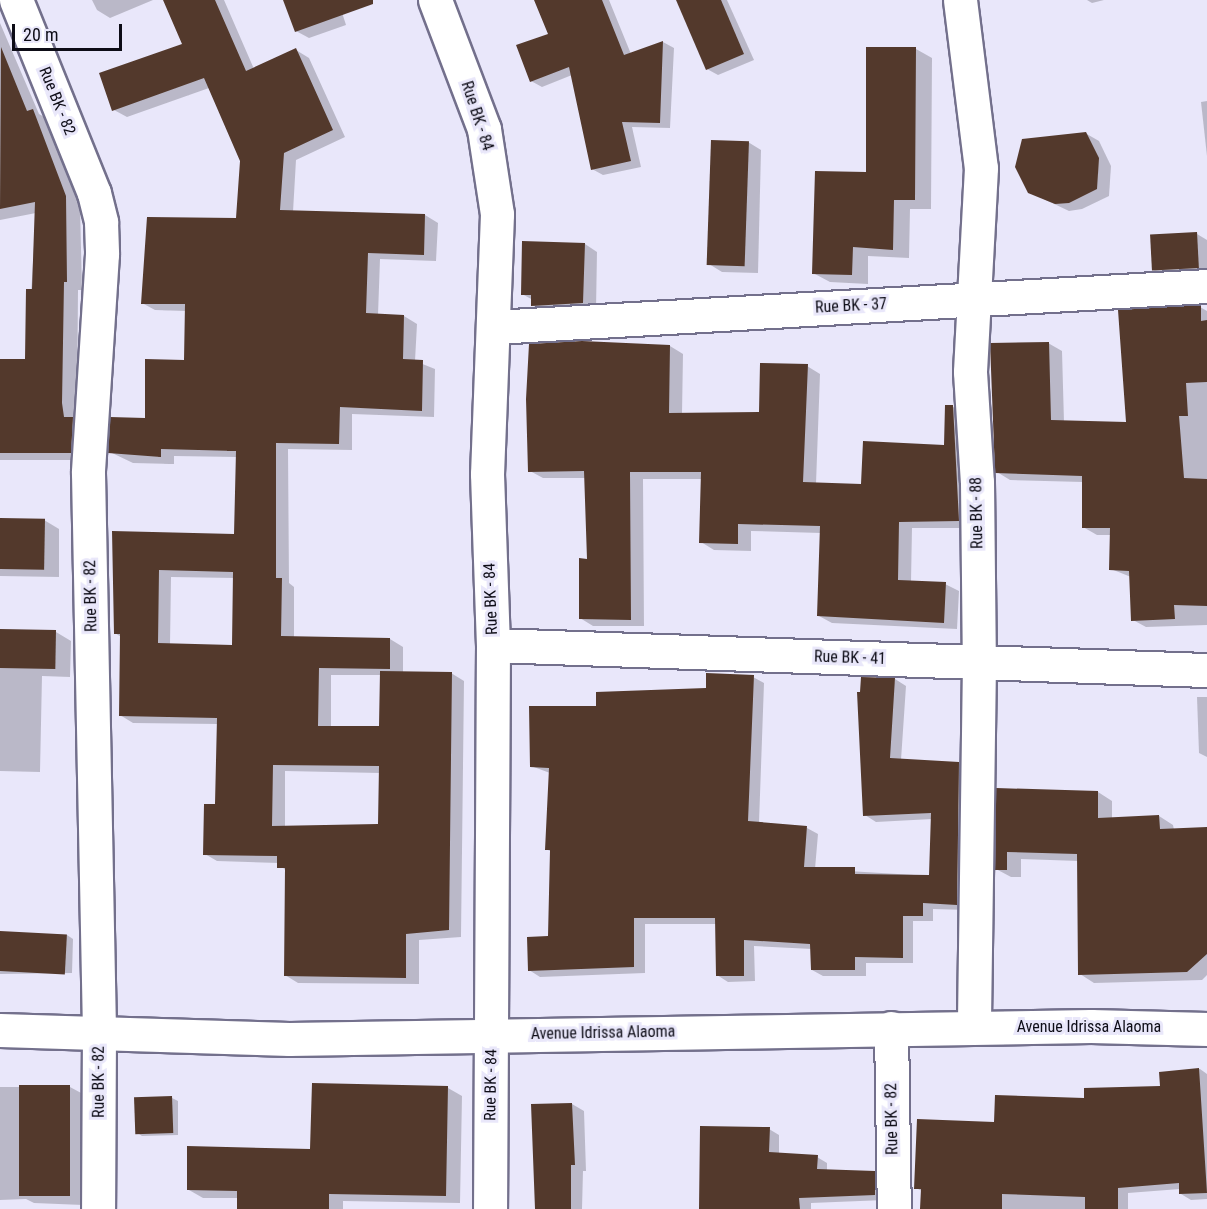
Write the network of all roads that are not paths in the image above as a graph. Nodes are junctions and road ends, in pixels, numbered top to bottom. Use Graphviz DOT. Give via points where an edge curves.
graph roads {
  1 [pos="16,0"];
  2 [pos="435,0"];
  3 [pos="960,0"];
  4 [pos="1207,286"];
  5 [pos="975,298"];
  6 [pos="494,327"];
  7 [pos="493,645"];
  8 [pos="979,663"];
  9 [pos="1207,670"];
  10 [pos="974,1027"];
  11 [pos="891,1028"];
  12 [pos="1207,1029"];
  13 [pos="0,1030"];
  14 [pos="99,1031"];
  15 [pos="491,1036"];
  16 [pos="98,1209"];
  17 [pos="490,1209"];
  18 [pos="894,1209"];
  1 -- 14 [label="street, Rue BK - 82" via="94,193 101,222 88,473"];
  2 -- 6 [label="street, Rue BK - 84" via="483,129 494,174"];
  3 -- 5 [label="street, Rue BK - 88" via="981,168"];
  4 -- 5 [label="street, Rue BK - 37"];
  5 -- 6 [label="street, Rue BK - 37"];
  5 -- 8 [label="street, Rue BK - 88" via="970,372 977,482"];
  6 -- 7 [label="street, Rue BK - 84" via="487,474"];
  7 -- 8 [label="street, Rue BK - 41"];
  7 -- 15 [label="street, Rue BK - 84"];
  8 -- 9 [label="street, Rue BK - 41"];
  8 -- 10 [label="street, Rue BK - 88"];
  10 -- 11 [label="street, Avenue Idrissa Alaoma"];
  10 -- 12 [label="street, Avenue Idrissa Alaoma"];
  11 -- 15 [label="street, Avenue Idrissa Alaoma"];
  11 -- 18 [label="street, Rue BK - 82"];
  13 -- 14 [label="street, Avenue Idrissa Alaoma"];
  14 -- 15 [label="street, Avenue Idrissa Alaoma" via="289,1039"];
  14 -- 16 [label="street, Rue BK - 82"];
  15 -- 17 [label="street, Rue BK - 84"];
}
